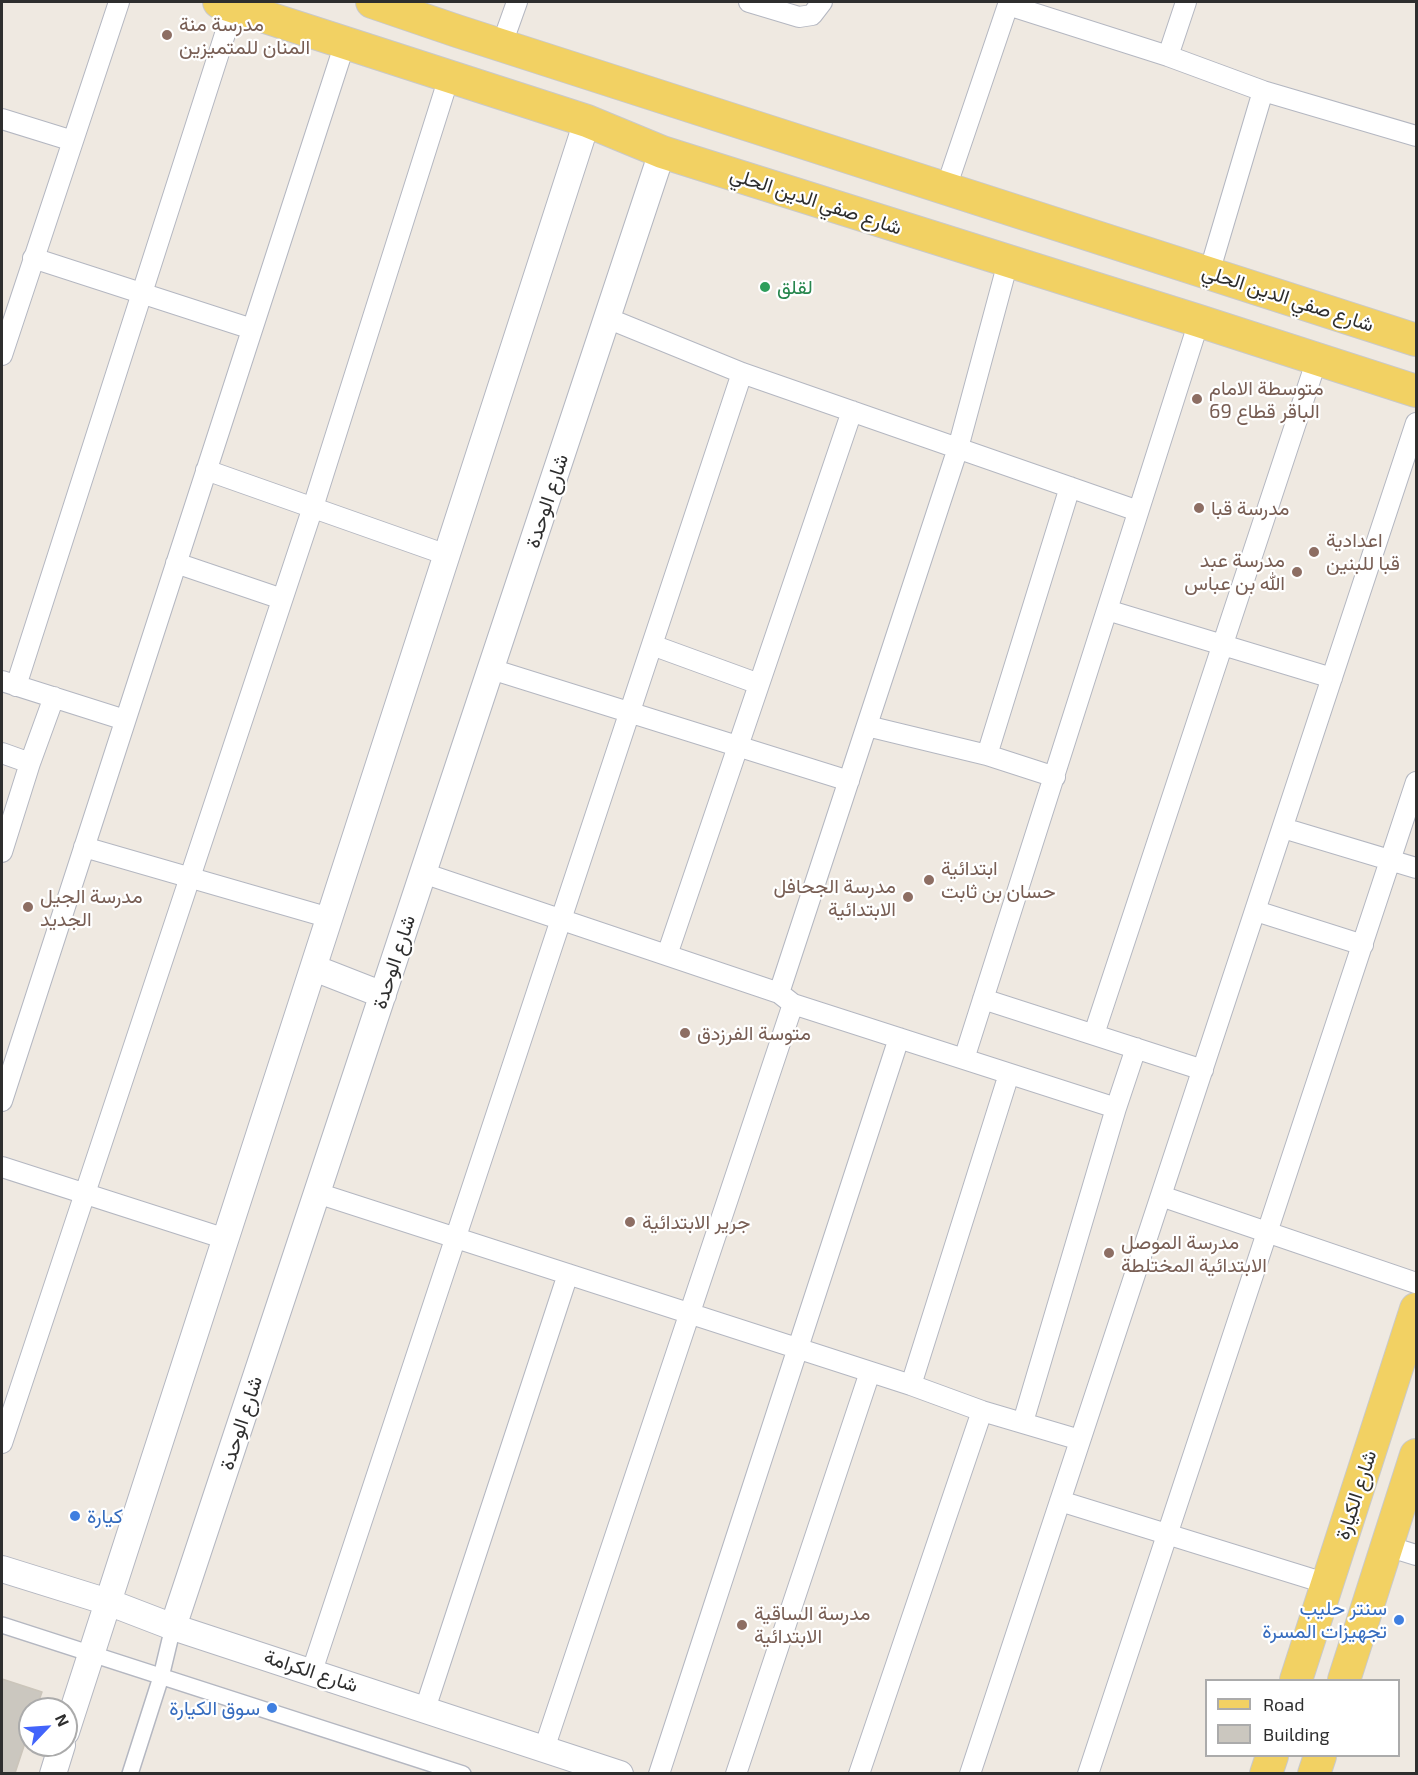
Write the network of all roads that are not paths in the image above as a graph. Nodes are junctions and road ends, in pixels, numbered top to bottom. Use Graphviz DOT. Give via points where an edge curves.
graph roads {
  1 [pos="119,2"];
  2 [pos="517,2"];
  3 [pos="749,2"];
  4 [pos="822,2"];
  5 [pos="1186,2"];
  6 [pos="1009,3"];
  7 [pos="226,4"];
  8 [pos="386,6"];
  9 [pos="457,31"];
  10 [pos="345,43"];
  11 [pos="502,44"];
  12 [pos="1168,56"];
  13 [pos="393,58"];
  14 [pos="449,77"];
  15 [pos="1263,91"];
  16 [pos="2,119"];
  17 [pos="587,121"];
  18 [pos="1416,136"];
  19 [pos="72,141"];
  20 [pos="662,152"];
  21 [pos="946,188"];
  22 [pos="33,258"];
  23 [pos="1008,262"];
  24 [pos="1209,273"];
  25 [pos="142,293"];
  26 [pos="607,318"];
  27 [pos="1199,321"];
  28 [pos="252,329"];
  29 [pos="1416,340"];
  30 [pos="2,355"];
  31 [pos="1317,359"];
  32 [pos="742,373"];
  33 [pos="1416,391"];
  34 [pos="852,411"];
  35 [pos="1416,423"];
  36 [pos="958,448"];
  37 [pos="206,470"];
  38 [pos="1070,487"];
  39 [pos="313,507"];
  40 [pos="1138,511"];
  41 [pos="447,555"];
  42 [pos="176,563"];
  43 [pos="282,599"];
  44 [pos="1107,610"];
  45 [pos="652,645"];
  46 [pos="1223,645"];
  47 [pos="491,669"];
  48 [pos="1332,678"];
  49 [pos="9,683"];
  50 [pos="759,684"];
  51 [pos="54,697"];
  52 [pos="630,712"];
  53 [pos="125,720"];
  54 [pos="867,726"];
  55 [pos="738,746"];
  56 [pos="2,753"];
  57 [pos="987,755"];
  58 [pos="30,763"];
  59 [pos="1055,777"];
  60 [pos="849,781"];
  61 [pos="1416,782"];
  62 [pos="1283,828"];
  63 [pos="84,847"];
  64 [pos="2,852"];
  65 [pos="1390,861"];
  66 [pos="1416,868"];
  67 [pos="423,873"];
  68 [pos="190,878"];
  69 [pos="1256,911"];
  70 [pos="330,918"];
  71 [pos="561,919"];
  72 [pos="1363,945"];
  73 [pos="667,955"];
  74 [pos="314,968"];
  75 [pos="382,995"];
  76 [pos="786,999"];
  77 [pos="983,999"];
  78 [pos="1094,1034"];
  79 [pos="899,1038"];
  80 [pos="1137,1048"];
  81 [pos="964,1059"];
  82 [pos="1203,1070"];
  83 [pos="1009,1074"];
  84 [pos="3,1094"];
  85 [pos="1116,1108"];
  86 [pos="2,1167"];
  87 [pos="317,1193"];
  88 [pos="85,1194"];
  89 [pos="1161,1196"];
  90 [pos="1268,1233"];
  91 [pos="456,1238"];
  92 [pos="226,1239"];
  93 [pos="568,1274"];
  94 [pos="1416,1283"];
  95 [pos="690,1314"];
  96 [pos="1415,1318"];
  97 [pos="798,1348"];
  98 [pos="870,1372"];
  99 [pos="911,1385"];
  100 [pos="982,1411"];
  101 [pos="1023,1422"];
  102 [pos="1080,1440"];
  103 [pos="2,1443"];
  104 [pos="1416,1455"];
  105 [pos="1060,1501"];
  106 [pos="1168,1533"];
  107 [pos="1387,1546"];
  108 [pos="1416,1555"];
  109 [pos="2,1569"];
  110 [pos="1328,1584"];
  111 [pos="108,1602"];
  112 [pos="2,1625"];
  113 [pos="173,1627"];
  114 [pos="91,1654"];
  115 [pos="312,1671"];
  116 [pos="161,1677"];
  117 [pos="1296,1679"];
  118 [pos="1344,1679"];
  119 [pos="77,1697"];
  120 [pos="425,1709"];
  121 [pos="544,1749"];
  122 [pos="58,1757"];
  123 [pos="1271,1757"];
  124 [pos="1319,1757"];
  125 [pos="53,1773"];
  126 [pos="130,1773"];
  127 [pos="463,1773"];
  128 [pos="620,1773"];
  129 [pos="659,1773"];
  130 [pos="736,1773"];
  131 [pos="858,1773"];
  132 [pos="970,1773"];
  133 [pos="1088,1773"];
  134 [pos="1266,1773"];
  135 [pos="1314,1773"];
  1 -- 19 [label="street"];
  2 -- 11 [label="street"];
  3 -- 4 [label="street" via="800,17 812,15"];
  5 -- 12 [label="street"];
  6 -- 12 [label="street"];
  6 -- 21 [label="street"];
  7 -- 10 [label="main road, شارع صفي الدين الحلي"];
  7 -- 25 [label="street"];
  8 -- 9 [label="main road, شارع صفي الدين الحلي"];
  8 -- 13 [label="main road" via="407,16 414,32 408,49"];
  9 -- 11 [label="main road, شارع صفي الدين الحلي"];
  9 -- 14 [label="main road" via="448,33 437,46 437,64"];
  10 -- 13 [label="main road, شارع صفي الدين الحلي"];
  10 -- 28 [label="street"];
  11 -- 21 [label="main road, شارع صفي الدين الحلي"];
  12 -- 15 [label="street"];
  13 -- 14 [label="main road, شارع صفي الدين الحلي"];
  14 -- 17 [label="main road, شارع صفي الدين الحلي"];
  14 -- 39 [label="street"];
  15 -- 18 [label="street"];
  15 -- 24 [label="street"];
  16 -- 19 [label="street"];
  17 -- 20 [label="main road, شارع صفي الدين الحلي"];
  17 -- 41 [label="street"];
  19 -- 22 [label="street"];
  20 -- 23 [label="main road, شارع صفي الدين الحلي"];
  20 -- 26 [label="street, شارع الوحدة"];
  21 -- 24 [label="main road, شارع صفي الدين الحلي"];
  22 -- 25 [label="street"];
  22 -- 30 [label="street"];
  23 -- 27 [label="main road, شارع صفي الدين الحلي"];
  23 -- 36 [label="street"];
  24 -- 29 [label="main road, شارع صفي الدين الحلي"];
  25 -- 28 [label="street"];
  25 -- 49 [label="street"];
  26 -- 32 [label="street"];
  26 -- 47 [label="street, شارع الوحدة"];
  27 -- 31 [label="main road, شارع صفي الدين الحلي"];
  27 -- 40 [label="street"];
  28 -- 37 [label="street"];
  31 -- 33 [label="main road, شارع صفي الدين الحلي"];
  31 -- 46 [label="street"];
  32 -- 34 [label="street"];
  32 -- 45 [label="street"];
  34 -- 36 [label="street"];
  34 -- 50 [label="street"];
  35 -- 48 [label="street"];
  36 -- 38 [label="street"];
  36 -- 54 [label="street"];
  37 -- 39 [label="street"];
  37 -- 42 [label="street"];
  38 -- 40 [label="street"];
  38 -- 57 [label="street"];
  39 -- 41 [label="street"];
  39 -- 43 [label="street"];
  40 -- 44 [label="street"];
  41 -- 70 [label="street"];
  42 -- 43 [label="street"];
  42 -- 53 [label="street"];
  43 -- 68 [label="street"];
  44 -- 46 [label="street"];
  44 -- 59 [label="street"];
  45 -- 50 [label="street"];
  45 -- 52 [label="street"];
  46 -- 48 [label="street"];
  46 -- 78 [label="street"];
  47 -- 52 [label="street"];
  47 -- 67 [label="street, شارع الوحدة"];
  48 -- 62 [label="street"];
  49 -- 51 [label="street"];
  50 -- 55 [label="street"];
  51 -- 53 [label="street"];
  51 -- 58 [label="street"];
  52 -- 55 [label="street"];
  52 -- 71 [label="street"];
  53 -- 63 [label="street"];
  54 -- 57 [label="street"];
  54 -- 60 [label="street"];
  55 -- 60 [label="street"];
  55 -- 73 [label="street"];
  56 -- 58 [label="street"];
  57 -- 59 [label="street"];
  58 -- 64 [label="street"];
  59 -- 77 [label="street"];
  60 -- 76 [label="street"];
  61 -- 65 [label="street"];
  62 -- 65 [label="street"];
  62 -- 69 [label="street"];
  63 -- 68 [label="street"];
  63 -- 84 [label="street"];
  65 -- 66 [label="street"];
  65 -- 72 [label="street"];
  67 -- 71 [label="street"];
  67 -- 75 [label="street, شارع الوحدة"];
  68 -- 70 [label="street"];
  68 -- 88 [label="street"];
  69 -- 72 [label="street"];
  69 -- 82 [label="street"];
  70 -- 74 [label="street"];
  71 -- 73 [label="street"];
  71 -- 91 [label="street"];
  72 -- 90 [label="street"];
  73 -- 76 [label="street"];
  74 -- 75 [label="street"];
  74 -- 92 [label="street"];
  75 -- 87 [label="street, شارع الوحدة"];
  76 -- 79 [label="street"];
  76 -- 95 [label="street"];
  77 -- 78 [label="street"];
  77 -- 81 [label="street"];
  78 -- 80 [label="street"];
  79 -- 81 [label="street"];
  79 -- 97 [label="street"];
  80 -- 82 [label="street"];
  80 -- 85 [label="street"];
  81 -- 83 [label="street"];
  82 -- 89 [label="street"];
  83 -- 85 [label="street"];
  83 -- 99 [label="street"];
  85 -- 101 [label="street"];
  86 -- 88 [label="street"];
  87 -- 91 [label="street"];
  87 -- 113 [label="street, شارع الوحدة"];
  88 -- 92 [label="street"];
  88 -- 103 [label="street"];
  89 -- 90 [label="street"];
  89 -- 102 [label="street"];
  90 -- 94 [label="street"];
  90 -- 106 [label="street"];
  91 -- 93 [label="street"];
  91 -- 115 [label="street"];
  92 -- 111 [label="street"];
  93 -- 95 [label="street"];
  93 -- 120 [label="street"];
  95 -- 97 [label="street"];
  95 -- 121 [label="street"];
  96 -- 110 [label="main road, شارع الكيارة"];
  97 -- 98 [label="street"];
  97 -- 129 [label="street"];
  98 -- 99 [label="street"];
  98 -- 130 [label="street"];
  99 -- 100 [label="street"];
  100 -- 101 [label="street"];
  100 -- 131 [label="street"];
  101 -- 102 [label="street"];
  102 -- 105 [label="street"];
  104 -- 107 [label="main road"];
  105 -- 106 [label="street"];
  105 -- 132 [label="street"];
  106 -- 110 [label="street"];
  106 -- 133 [label="street"];
  107 -- 108 [label="street"];
  107 -- 118 [label="main road"];
  109 -- 111 [label="street, شارع الكرامة"];
  110 -- 117 [label="main road, شارع الكيارة"];
  111 -- 113 [label="street, شارع الكرامة"];
  111 -- 114 [label="street"];
  112 -- 114 [label="street"];
  113 -- 115 [label="street, شارع الكرامة"];
  113 -- 116 [label="street, شارع الوحدة"];
  114 -- 116 [label="street"];
  114 -- 119 [label="street"];
  115 -- 120 [label="street, شارع الكرامة"];
  116 -- 126 [label="street, شارع الوحدة"];
  116 -- 127 [label="street"];
  120 -- 121 [label="street, شارع الكرامة"];
  121 -- 128 [label="street, شارع الكرامة"];
  122 -- 125 [label="street"];
  123 -- 134 [label="main road"];
  124 -- 135 [label="main road"];
}
